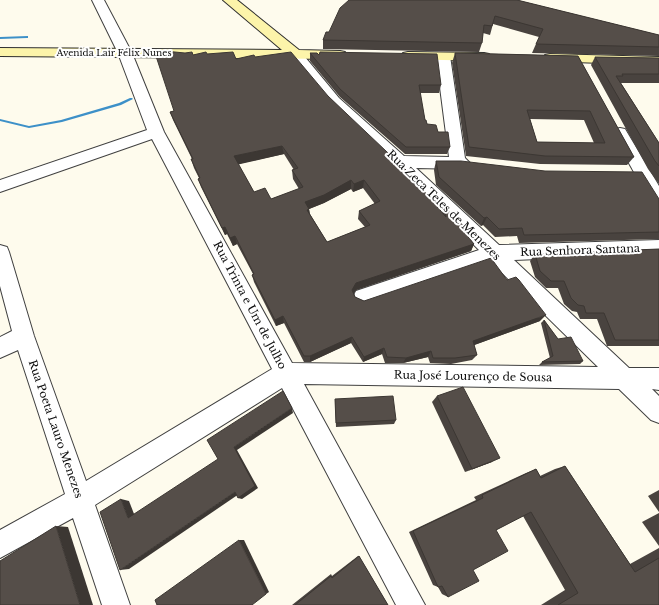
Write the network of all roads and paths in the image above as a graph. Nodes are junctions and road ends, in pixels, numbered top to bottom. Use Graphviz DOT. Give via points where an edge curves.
graph roads {
  1 [pos="98,0"];
  2 [pos="229,0"];
  3 [pos="0,52"];
  4 [pos="126,53"];
  5 [pos="295,54"];
  6 [pos="357,55"];
  7 [pos="396,56"];
  8 [pos="442,56"];
  9 [pos="496,57"];
  10 [pos="534,58"];
  11 [pos="579,59"];
  12 [pos="659,61"];
  13 [pos="587,72"];
  14 [pos="612,119"];
  15 [pos="156,132"];
  16 [pos="400,162"];
  17 [pos="458,162"];
  18 [pos="480,165"];
  19 [pos="0,186"];
  20 [pos="659,201"];
  21 [pos="659,248"];
  22 [pos="0,252"];
  23 [pos="494,253"];
  24 [pos="363,297"];
  25 [pos="24,336"];
  26 [pos="0,348"];
  27 [pos="286,373"];
  28 [pos="626,379"];
  29 [pos="659,379"];
  30 [pos="659,412"];
  31 [pos="79,500"];
  32 [pos="0,545"];
  33 [pos="116,605"];
  34 [pos="412,605"];
  1 -- 4 [label="street, Rua Trinta e Um de Julho"];
  2 -- 5 [label="main road, Rua Zeca Teles de Menezes"];
  3 -- 4 [label="main road, Avenida Lair Félix Nunes"];
  4 -- 5 [label="main road, Avenida Lair Félix Nunes"];
  4 -- 15 [label="street, Rua Trinta e Um de Julho"];
  5 -- 6 [label="main road, Avenida Lair Félix Nunes"];
  5 -- 16 [label="street, Rua Zeca Teles de Menezes" via="334,101"];
  7 -- 8 [label="main road"];
  8 -- 9 [label="main road"];
  8 -- 17 [label="street"];
  10 -- 11 [label="main road"];
  11 -- 12 [label="main road"];
  11 -- 13 [label="street"];
  14 -- 20 [label="street" via="634,173"];
  15 -- 19 [label="street"];
  15 -- 27 [label="street, Rua Trinta e Um de Julho"];
  16 -- 17 [label="street"];
  16 -- 23 [label="street, Rua Zeca Teles de Menezes"];
  17 -- 18 [label="street"];
  21 -- 23 [label="street, Rua Senhora Santana"];
  22 -- 25 [label="street, Rua Poeta Lauro Menezes"];
  23 -- 24 [label="street, Rua Senhora Santana"];
  23 -- 28 [label="street, Rua Zeca Teles de Menezes"];
  25 -- 26 [label="street"];
  25 -- 31 [label="street, Rua Poeta Lauro Menezes"];
  27 -- 28 [label="street, Rua José Lourenço de Sousa"];
  27 -- 31 [label="street"];
  27 -- 34 [label="street, Rua Trinta e Um de Julho"];
  28 -- 29 [label="street, Rua José Lourenço de Sousa"];
  28 -- 30 [label="street, Rua Zeca Teles de Menezes"];
  31 -- 32 [label="street"];
  31 -- 33 [label="street, Rua Poeta Lauro Menezes"];
}
